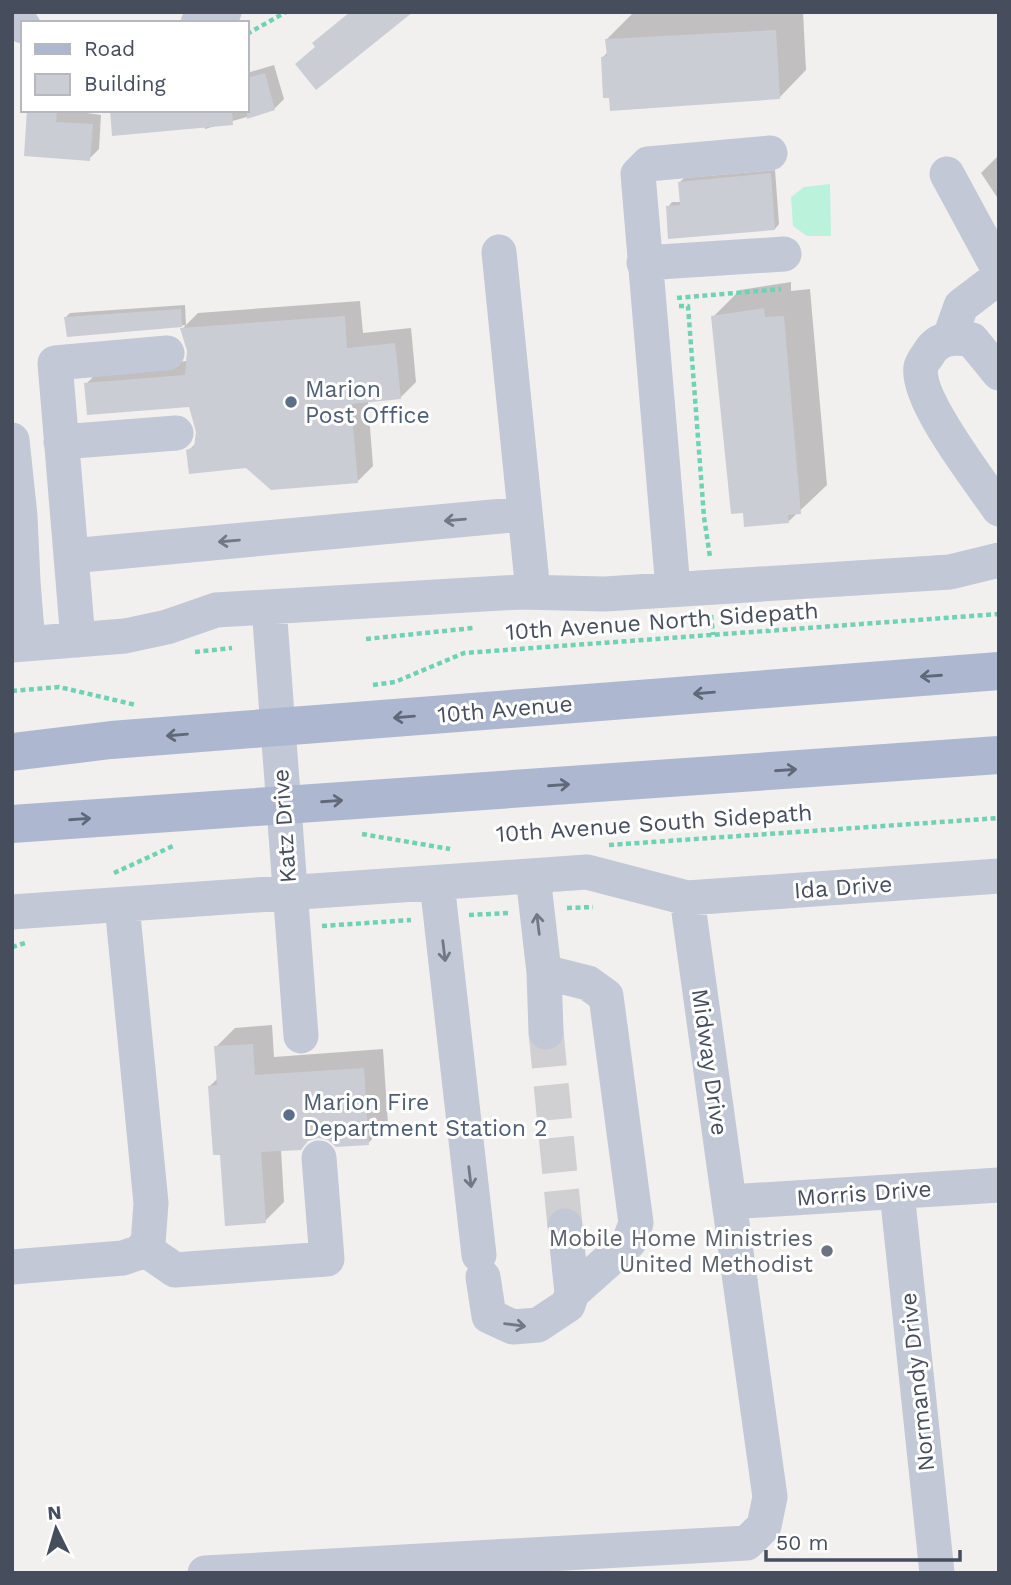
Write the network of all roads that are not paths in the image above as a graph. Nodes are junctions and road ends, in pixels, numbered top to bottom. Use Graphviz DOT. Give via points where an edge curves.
graph roads {
  1 [pos="224,12"];
  2 [pos="203,21"];
  3 [pos="770,153"];
  4 [pos="947,174"];
  5 [pos="499,252"];
  6 [pos="784,254"];
  7 [pos="644,263"];
  8 [pos="999,270"];
  9 [pos="999,277"];
  10 [pos="950,337"];
  11 [pos="167,353"];
  12 [pos="999,373"];
  13 [pos="176,433"];
  14 [pos="12,440"];
  15 [pos="61,442"];
  16 [pos="999,509"];
  17 [pos="523,514"];
  18 [pos="16,516"];
  19 [pos="71,556"];
  20 [pos="999,560"];
  21 [pos="18,583"];
  22 [pos="673,589"];
  23 [pos="533,592"];
  24 [pos="269,607"];
  25 [pos="78,640"];
  26 [pos="20,644"];
  27 [pos="999,671"];
  28 [pos="277,727"];
  29 [pos="12,752"];
  30 [pos="999,755"];
  31 [pos="283,804"];
  32 [pos="12,824"];
  33 [pos="533,876"];
  34 [pos="999,876"];
  35 [pos="437,883"];
  36 [pos="687,898"];
  37 [pos="122,905"];
  38 [pos="291,911"];
  39 [pos="12,912"];
  40 [pos="544,972"];
  41 [pos="546,1032"];
  42 [pos="301,1037"];
  43 [pos="319,1158"];
  44 [pos="999,1185"];
  45 [pos="897,1192"];
  46 [pos="729,1202"];
  47 [pos="565,1226"];
  48 [pos="144,1248"];
  49 [pos="12,1267"];
  50 [pos="572,1293"];
  51 [pos="702,1559"];
  52 [pos="205,1573"];
  53 [pos="937,1573"];
  1 -- 2 [label="street"];
  3 -- 7 [label="street" via="648,164 638,173"];
  4 -- 8 [label="street"];
  5 -- 17 [label="street"];
  6 -- 7 [label="street"];
  7 -- 22 [label="street"];
  9 -- 10 [label="street" via="961,306"];
  10 -- 12 [label="street" via="972,340"];
  10 -- 16 [label="street" via="932,348 921,366 924,390 940,422"];
  11 -- 15 [label="street" via="55,363"];
  13 -- 15 [label="street"];
  14 -- 18 [label="street"];
  15 -- 19 [label="street"];
  17 -- 19 [label="street, one-way"];
  17 -- 23 [label="street"];
  18 -- 21 [label="street"];
  19 -- 25 [label="street"];
  20 -- 22 [label="street" via="950,572"];
  21 -- 26 [label="street"];
  22 -- 23 [label="street" via="605,594"];
  23 -- 24 [label="street"];
  24 -- 25 [label="street" via="216,610 146,631"];
  24 -- 28 [label="street, Katz Drive"];
  25 -- 26 [label="street"];
  27 -- 28 [label="main road, 10th Avenue, one-way"];
  28 -- 29 [label="main road, 10th Avenue, one-way"];
  28 -- 31 [label="street, Katz Drive"];
  31 -- 30 [label="main road, one-way"];
  32 -- 31 [label="main road, one-way"];
  31 -- 38 [label="street, Katz Drive"];
  33 -- 35 [label="street"];
  33 -- 36 [label="street" via="587,872"];
  40 -- 33 [label="street, one-way"];
  34 -- 36 [label="street, Ida Drive"];
  35 -- 38 [label="street"];
  35 -- 50 [label="street, one-way" via="489,1316 513,1327 538,1325 568,1305"];
  36 -- 46 [label="street, Midway Drive"];
  37 -- 38 [label="street, Katz Drive"];
  37 -- 39 [label="street, Katz Drive"];
  37 -- 48 [label="street" via="151,1203 151,1233"];
  38 -- 42 [label="street"];
  40 -- 41 [label="street"];
  40 -- 50 [label="street" via="588,983 606,996 636,1223 629,1242"];
  43 -- 48 [label="street" via="327,1259 175,1270"];
  44 -- 45 [label="street, Morris Drive"];
  45 -- 46 [label="street, Morris Drive"];
  45 -- 53 [label="street, Normandy Drive"];
  46 -- 51 [label="street, Midway Drive" via="770,1497 764,1526 747,1543"];
  47 -- 50 [label="street"];
  48 -- 49 [label="street" via="123,1258"];
  51 -- 52 [label="street, Midway Drive"];
}
